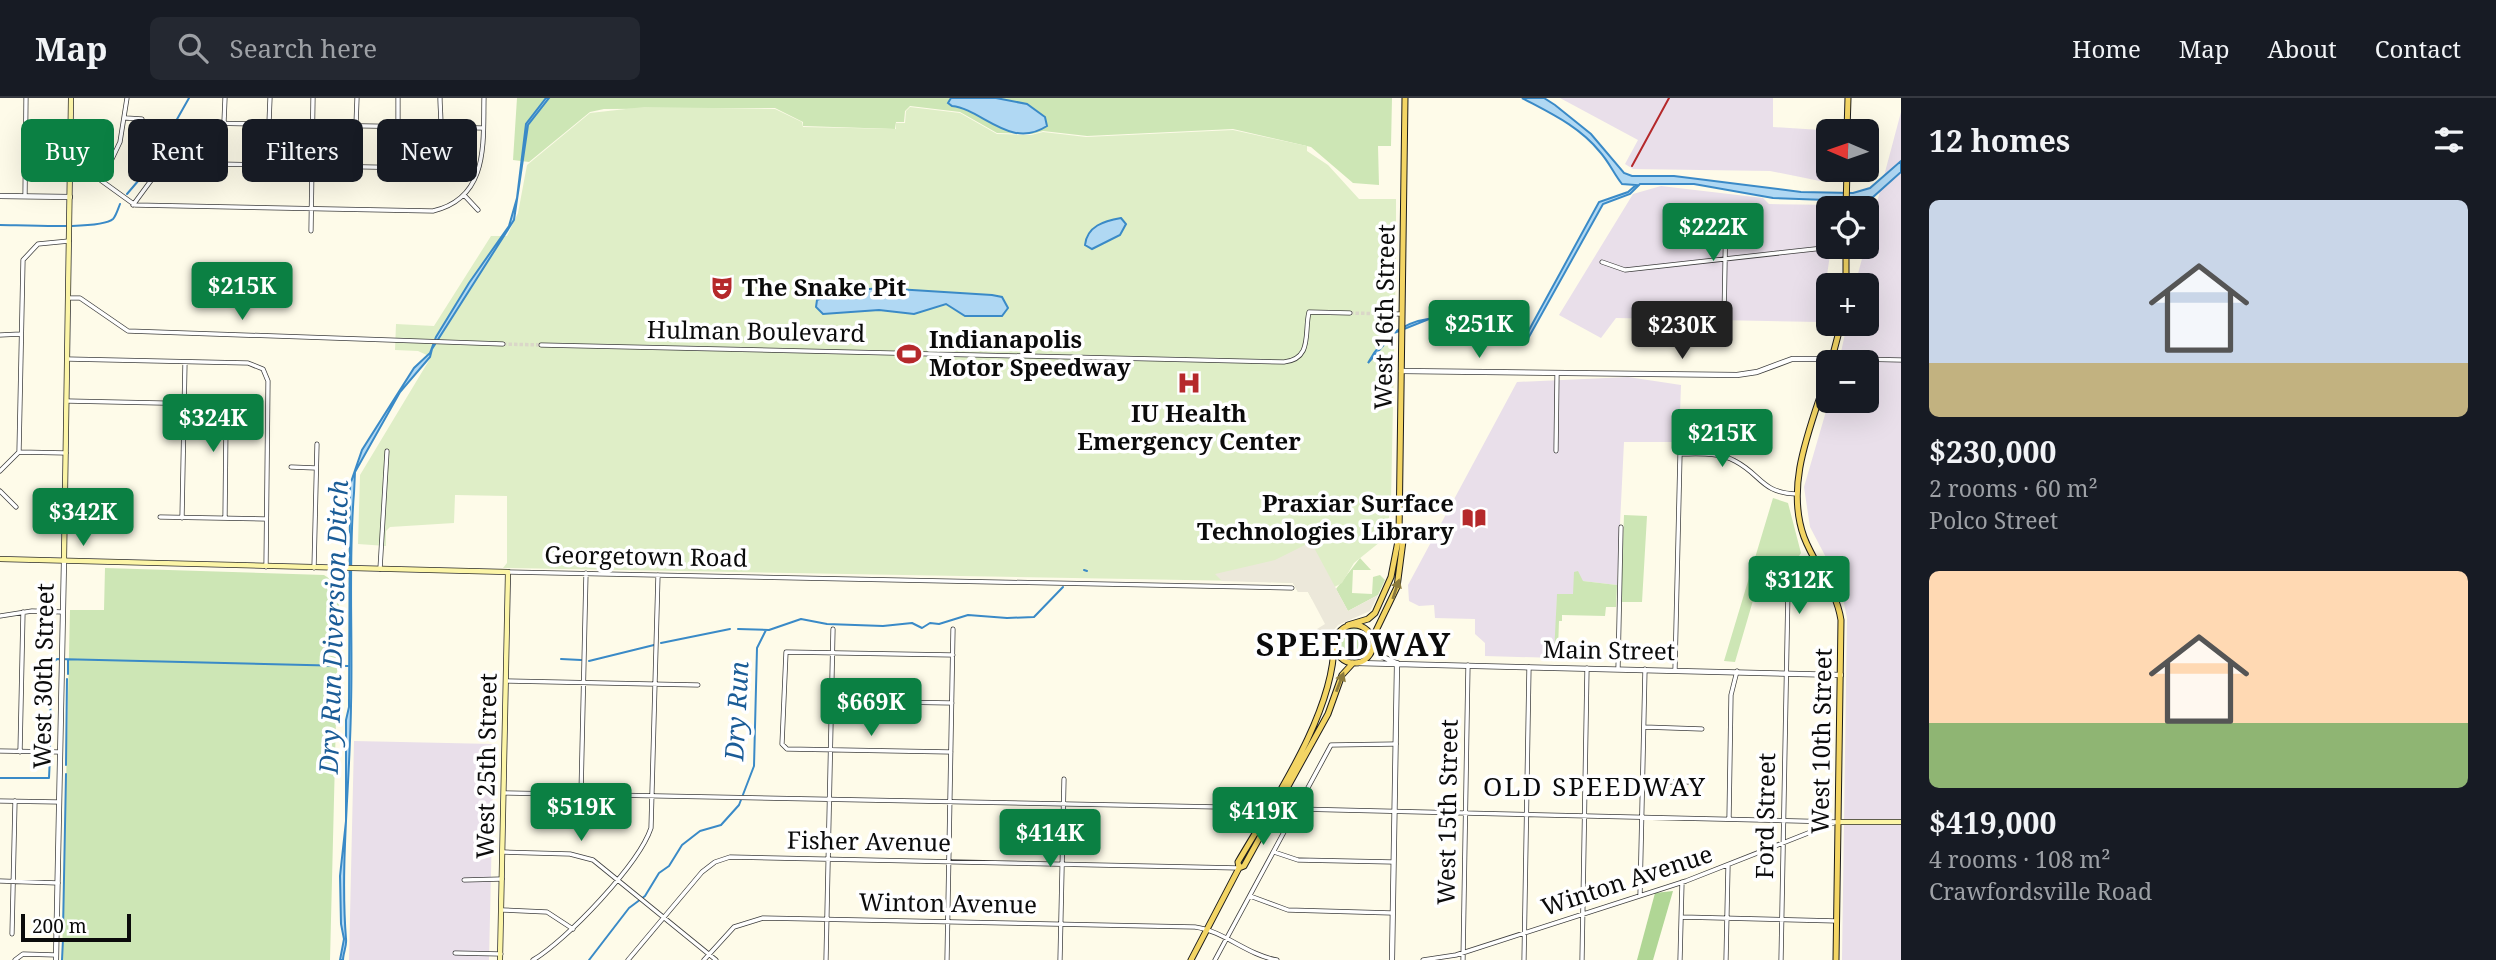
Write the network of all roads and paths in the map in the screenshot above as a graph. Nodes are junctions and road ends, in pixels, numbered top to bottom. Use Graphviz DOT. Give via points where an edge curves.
graph roads {
  1 [pos="26,98"];
  2 [pos="71,98"];
  3 [pos="127,98"];
  4 [pos="225,98"];
  5 [pos="270,98"];
  6 [pos="313,98"];
  7 [pos="357,98"];
  8 [pos="398,98"];
  9 [pos="440,98"];
  10 [pos="484,98"];
  11 [pos="1405,98"];
  12 [pos="1848,98"];
  13 [pos="126,118"];
  14 [pos="71,119"];
  15 [pos="142,119"];
  16 [pos="224,119"];
  17 [pos="269,119"];
  18 [pos="313,119"];
  19 [pos="356,119"];
  20 [pos="398,119"];
  21 [pos="440,119"];
  22 [pos="1847,119"];
  23 [pos="477,128"];
  24 [pos="483,128"];
  25 [pos="114,154"];
  26 [pos="70,182"];
  27 [pos="103,182"];
  28 [pos="150,182"];
  29 [pos="312,182"];
  30 [pos="464,195"];
  31 [pos="0,196"];
  32 [pos="25,196"];
  33 [pos="70,197"];
  34 [pos="133,205"];
  35 [pos="1726,207"];
  36 [pos="311,209"];
  37 [pos="478,210"];
  38 [pos="311,230"];
  39 [pos="69,241"];
  40 [pos="1816,249"];
  41 [pos="1725,259"];
  42 [pos="1602,262"];
  43 [pos="68,298"];
  44 [pos="1350,313"];
  45 [pos="1390,314"];
  46 [pos="1402,314"];
  47 [pos="1724,320"];
  48 [pos="21,334"];
  49 [pos="0,335"];
  50 [pos="503,344"];
  51 [pos="541,345"];
  52 [pos="67,359"];
  53 [pos="1816,360"];
  54 [pos="1879,360"];
  55 [pos="1901,360"];
  56 [pos="185,362"];
  57 [pos="1401,371"];
  58 [pos="1557,375"];
  59 [pos="67,401"];
  60 [pos="184,403"];
  61 [pos="1816,413"];
  62 [pos="317,444"];
  63 [pos="1556,451"];
  64 [pos="19,452"];
  65 [pos="387,452"];
  66 [pos="66,453"];
  67 [pos="291,467"];
  68 [pos="316,468"];
  69 [pos="0,471"];
  70 [pos="0,491"];
  71 [pos="1797,494"];
  72 [pos="16,507"];
  73 [pos="160,517"];
  74 [pos="183,517"];
  75 [pos="225,518"];
  76 [pos="266,519"];
  77 [pos="1621,527"];
  78 [pos="1399,536"];
  79 [pos="1814,556"];
  80 [pos="0,559"];
  81 [pos="64,560"];
  82 [pos="266,566"];
  83 [pos="314,568"];
  84 [pos="380,569"];
  85 [pos="509,572"];
  86 [pos="586,573"];
  87 [pos="658,575"];
  88 [pos="1292,587"];
  89 [pos="23,612"];
  90 [pos="63,612"];
  91 [pos="0,616"];
  92 [pos="1348,625"];
  93 [pos="833,629"];
  94 [pos="953,629"];
  95 [pos="1372,639"];
  96 [pos="1334,644"];
  97 [pos="832,652"];
  98 [pos="953,655"];
  99 [pos="1355,663"];
  100 [pos="1397,663"];
  101 [pos="1468,665"];
  102 [pos="1528,667"];
  103 [pos="1587,668"];
  104 [pos="1618,669"];
  105 [pos="1645,669"];
  106 [pos="1675,670"];
  107 [pos="1737,671"];
  108 [pos="1786,673"];
  109 [pos="1841,675"];
  110 [pos="506,681"];
  111 [pos="584,683"];
  112 [pos="657,684"];
  113 [pos="698,685"];
  114 [pos="832,701"];
  115 [pos="952,703"];
  116 [pos="1644,727"];
  117 [pos="1702,729"];
  118 [pos="1396,744"];
  119 [pos="831,750"];
  120 [pos="0,751"];
  121 [pos="20,751"];
  122 [pos="60,752"];
  123 [pos="951,752"];
  124 [pos="1064,779"];
  125 [pos="1643,782"];
  126 [pos="1688,782"];
  127 [pos="504,793"];
  128 [pos="582,794"];
  129 [pos="654,797"];
  130 [pos="830,799"];
  131 [pos="0,801"];
  132 [pos="15,801"];
  133 [pos="951,801"];
  134 [pos="59,802"];
  135 [pos="1064,803"];
  136 [pos="1268,808"];
  137 [pos="1276,808"];
  138 [pos="1297,809"];
  139 [pos="1394,811"];
  140 [pos="1465,813"];
  141 [pos="1526,814"];
  142 [pos="1584,816"];
  143 [pos="1642,817"];
  144 [pos="1729,819"];
  145 [pos="1783,820"];
  146 [pos="1838,821"];
  147 [pos="1901,822"];
  148 [pos="1783,844"];
  149 [pos="503,852"];
  150 [pos="1274,852"];
  151 [pos="828,859"];
  152 [pos="949,861"];
  153 [pos="1393,862"];
  154 [pos="1062,864"];
  155 [pos="1728,866"];
  156 [pos="1239,868"];
  157 [pos="617,877"];
  158 [pos="502,879"];
  159 [pos="464,880"];
  160 [pos="0,881"];
  161 [pos="13,881"];
  162 [pos="1682,882"];
  163 [pos="58,883"];
  164 [pos="1250,896"];
  165 [pos="1640,896"];
  166 [pos="502,910"];
  167 [pos="1392,913"];
  168 [pos="1583,915"];
  169 [pos="664,917"];
  170 [pos="1682,917"];
  171 [pos="1728,918"];
  172 [pos="827,919"];
  173 [pos="1782,919"];
  174 [pos="1837,920"];
  175 [pos="948,922"];
  176 [pos="1061,924"];
  177 [pos="573,929"];
  178 [pos="1207,929"];
  179 [pos="1524,933"];
  180 [pos="12,934"];
  181 [pos="1226,940"];
  182 [pos="455,953"];
  183 [pos="1463,953"];
  184 [pos="709,954"];
  185 [pos="56,957"];
  186 [pos="500,957"];
  187 [pos="15,960"];
  188 [pos="533,960"];
  189 [pos="628,960"];
  190 [pos="704,960"];
  191 [pos="716,960"];
  192 [pos="826,960"];
  193 [pos="947,960"];
  194 [pos="1060,960"];
  195 [pos="1190,960"];
  196 [pos="1215,960"];
  197 [pos="1277,960"];
  198 [pos="1392,960"];
  199 [pos="1423,960"];
  200 [pos="1462,960"];
  201 [pos="1524,960"];
  202 [pos="1582,960"];
  203 [pos="1680,960"];
  204 [pos="1726,960"];
  205 [pos="1781,960"];
  206 [pos="1836,960"];
  1 -- 32 [label="street"];
  2 -- 14 [label="main road, West 30th Street"];
  3 -- 13 [label="street"];
  4 -- 16 [label="street"];
  5 -- 17 [label="street"];
  6 -- 18 [label="street"];
  7 -- 19 [label="street"];
  8 -- 20 [label="street"];
  9 -- 21 [label="street"];
  10 -- 24 [label="street"];
  11 -- 46 [label="main road, West 16th Street"];
  12 -- 22 [label="main road"];
  13 -- 15 [label="street"];
  13 -- 25 [label="street"];
  23 -- 24 [label="street"];
  24 -- 30 [label="street" via="481,167"];
  26 -- 33 [label="main road, West 30th Street"];
  27 -- 34 [label="street"];
  28 -- 34 [label="street"];
  29 -- 36 [label="street"];
  30 -- 36 [label="street" via="429,211"];
  30 -- 37 [label="street"];
  31 -- 32 [label="street"];
  32 -- 33 [label="street"];
  33 -- 39 [label="main road, West 30th Street"];
  34 -- 36 [label="street"];
  35 -- 41 [label="street"];
  36 -- 38 [label="street"];
  39 -- 43 [label="main road, West 30th Street"];
  39 -- 48 [label="street" via="38,244 24,259"];
  40 -- 41 [label="street"];
  41 -- 42 [label="street" via="1625,270"];
  41 -- 47 [label="street"];
  43 -- 50 [label="street" via="80,298 129,331"];
  43 -- 52 [label="main road, West 30th Street"];
  44 -- 51 [label="street, Hulman Boulevard" via="1309,312 1304,350 1284,362"];
  45 -- 46 [label="street"];
  46 -- 57 [label="main road, West 16th Street"];
  48 -- 49 [label="street"];
  48 -- 64 [label="street"];
  52 -- 56 [label="street"];
  52 -- 59 [label="main road, West 30th Street"];
  53 -- 58 [label="street" via="1792,359 1744,375"];
  54 -- 55 [label="street"];
  56 -- 60 [label="street"];
  56 -- 76 [label="street" via="250,363 262,368 268,381"];
  57 -- 58 [label="street"];
  57 -- 78 [label="main road, West 16th Street"];
  58 -- 63 [label="street"];
  59 -- 60 [label="street"];
  59 -- 66 [label="main road, West 30th Street"];
  60 -- 74 [label="street"];
  60 -- 75 [label="street" via="213,405 225,418"];
  61 -- 71 [label="main road, West 10th Street"];
  62 -- 68 [label="street"];
  64 -- 66 [label="street"];
  64 -- 69 [label="street"];
  65 -- 84 [label="street"];
  66 -- 81 [label="main road, West 30th Street"];
  67 -- 68 [label="street"];
  68 -- 83 [label="street"];
  70 -- 72 [label="street"];
  71 -- 79 [label="main road, West 10th Street" via="1800,523"];
  71 -- 106 [label="street" via="1767,488 1729,458 1680,454"];
  73 -- 74 [label="street"];
  74 -- 75 [label="street"];
  75 -- 76 [label="street"];
  76 -- 82 [label="street"];
  77 -- 104 [label="street"];
  78 -- 92 [label="main road, West 16th Street" via="1393,571 1376,611 1370,618"];
  95 -- 78 [label="main road, West 16th Street, one-way" via="1399,581 1403,541"];
  79 -- 108 [label="street, Ford Street" via="1801,564 1788,586"];
  79 -- 109 [label="main road, West 10th Street" via="1838,606"];
  80 -- 81 [label="main road, Georgetown Road"];
  81 -- 82 [label="main road, Georgetown Road"];
  81 -- 90 [label="street, West 30th Street"];
  82 -- 83 [label="main road, Georgetown Road"];
  83 -- 84 [label="main road, Georgetown Road"];
  84 -- 85 [label="main road, Georgetown Road"];
  85 -- 86 [label="street, Georgetown Road"];
  85 -- 110 [label="main road, West 25th Street"];
  86 -- 87 [label="street, Georgetown Road"];
  86 -- 111 [label="street"];
  87 -- 88 [label="street, Georgetown Road"];
  87 -- 112 [label="street"];
  89 -- 90 [label="street"];
  89 -- 91 [label="street"];
  89 -- 121 [label="street"];
  90 -- 122 [label="street, West 30th Street"];
  92 -- 95 [label="main road" via="1362,626"];
  92 -- 96 [label="main road" via="1337,633"];
  93 -- 97 [label="street"];
  94 -- 98 [label="street"];
  95 -- 99 [label="main road" via="1370,654"];
  95 -- 100 [label="street" via="1381,656"];
  96 -- 99 [label="main road" via="1340,658"];
  96 -- 136 [label="main road" via="1331,680 1322,709"];
  97 -- 98 [label="street"];
  97 -- 114 [label="street"];
  97 -- 119 [label="street" via="785,653 784,748"];
  98 -- 115 [label="street"];
  99 -- 100 [label="street, Main Street"];
  137 -- 99 [label="main road, one-way" via="1330,709 1342,675"];
  100 -- 101 [label="street, Main Street"];
  100 -- 118 [label="street"];
  101 -- 102 [label="street, Main Street"];
  101 -- 140 [label="street, West 15th Street"];
  102 -- 103 [label="street, Main Street"];
  102 -- 141 [label="street"];
  103 -- 104 [label="street, Main Street"];
  103 -- 142 [label="street"];
  104 -- 105 [label="street, Main Street"];
  105 -- 106 [label="street, Main Street"];
  105 -- 116 [label="street"];
  106 -- 107 [label="street, Main Street"];
  107 -- 108 [label="street, Main Street"];
  107 -- 144 [label="street" via="1731,697"];
  108 -- 109 [label="street, Main Street"];
  108 -- 145 [label="street, Ford Street"];
  109 -- 146 [label="main road, West 10th Street"];
  110 -- 111 [label="street"];
  110 -- 127 [label="main road, West 25th Street"];
  111 -- 112 [label="street"];
  111 -- 128 [label="street"];
  112 -- 113 [label="street"];
  112 -- 129 [label="street"];
  114 -- 115 [label="street"];
  114 -- 119 [label="street"];
  115 -- 123 [label="street"];
  116 -- 117 [label="street"];
  116 -- 125 [label="street"];
  118 -- 138 [label="street" via="1331,745"];
  118 -- 139 [label="street"];
  119 -- 123 [label="street"];
  119 -- 130 [label="street"];
  120 -- 121 [label="street"];
  121 -- 122 [label="street"];
  122 -- 134 [label="street, West 30th Street"];
  123 -- 133 [label="street"];
  124 -- 135 [label="street"];
  125 -- 126 [label="street"];
  125 -- 143 [label="street"];
  127 -- 128 [label="street"];
  127 -- 149 [label="main road, West 25th Street"];
  128 -- 129 [label="street"];
  129 -- 130 [label="street"];
  129 -- 157 [label="street" via="647,839"];
  130 -- 133 [label="street"];
  130 -- 151 [label="street"];
  131 -- 132 [label="street"];
  132 -- 134 [label="street"];
  132 -- 161 [label="street"];
  133 -- 135 [label="street"];
  133 -- 152 [label="street"];
  134 -- 163 [label="street, West 30th Street"];
  135 -- 136 [label="street"];
  135 -- 154 [label="street"];
  136 -- 137 [label="street"];
  136 -- 156 [label="main road" via="1238,862"];
  137 -- 156 [label="main road"];
  138 -- 139 [label="street"];
  138 -- 150 [label="street"];
  139 -- 140 [label="street"];
  139 -- 153 [label="street"];
  140 -- 141 [label="street"];
  140 -- 183 [label="street, West 15th Street"];
  141 -- 142 [label="street"];
  141 -- 179 [label="street"];
  142 -- 143 [label="street"];
  142 -- 168 [label="street"];
  143 -- 144 [label="street"];
  143 -- 165 [label="street"];
  144 -- 145 [label="street"];
  145 -- 146 [label="street"];
  145 -- 148 [label="street, Ford Street"];
  146 -- 147 [label="main road"];
  146 -- 148 [label="street, Winton Avenue"];
  146 -- 174 [label="main road, West 10th Street"];
  148 -- 155 [label="street, Winton Avenue"];
  148 -- 173 [label="street, Ford Street"];
  149 -- 157 [label="street" via="580,856"];
  149 -- 158 [label="main road, West 25th Street"];
  150 -- 153 [label="street" via="1298,860"];
  150 -- 164 [label="street"];
  151 -- 152 [label="street, Fisher Avenue"];
  151 -- 169 [label="street, Fisher Avenue" via="720,860 702,872"];
  151 -- 172 [label="street"];
  152 -- 154 [label="street, Fisher Avenue"];
  152 -- 175 [label="street"];
  153 -- 167 [label="street"];
  154 -- 156 [label="street, Fisher Avenue"];
  154 -- 176 [label="street"];
  155 -- 162 [label="street, Winton Avenue"];
  155 -- 171 [label="street"];
  156 -- 178 [label="main road"];
  157 -- 169 [label="street"];
  157 -- 177 [label="street"];
  158 -- 159 [label="street"];
  158 -- 166 [label="main road, West 25th Street"];
  160 -- 161 [label="street"];
  161 -- 163 [label="street"];
  161 -- 180 [label="street"];
  162 -- 165 [label="street, Winton Avenue"];
  162 -- 170 [label="street"];
  163 -- 185 [label="street, West 30th Street"];
  164 -- 167 [label="street" via="1288,910"];
  164 -- 181 [label="street"];
  165 -- 168 [label="street, Winton Avenue"];
  166 -- 177 [label="street" via="549,913"];
  166 -- 186 [label="main road, West 25th Street"];
  167 -- 198 [label="street"];
  168 -- 179 [label="street, Winton Avenue"];
  168 -- 202 [label="street"];
  169 -- 184 [label="street"];
  169 -- 189 [label="street, Fisher Avenue"];
  170 -- 171 [label="street"];
  170 -- 203 [label="street"];
  171 -- 173 [label="street"];
  171 -- 204 [label="street"];
  172 -- 175 [label="street, Winton Avenue"];
  172 -- 184 [label="street, Winton Avenue" via="751,919 730,930"];
  172 -- 192 [label="street"];
  173 -- 174 [label="street"];
  173 -- 205 [label="street, Ford Street"];
  174 -- 206 [label="main road, West 10th Street"];
  175 -- 176 [label="street, Winton Avenue"];
  175 -- 193 [label="street"];
  176 -- 178 [label="street, Winton Avenue"];
  176 -- 194 [label="street"];
  177 -- 188 [label="street"];
  178 -- 181 [label="street"];
  178 -- 195 [label="main road"];
  179 -- 183 [label="street, Winton Avenue"];
  179 -- 201 [label="street"];
  181 -- 196 [label="street"];
  181 -- 197 [label="street"];
  182 -- 186 [label="street"];
  183 -- 199 [label="street, Winton Avenue"];
  183 -- 200 [label="street, West 15th Street"];
  184 -- 190 [label="street, Winton Avenue"];
  184 -- 191 [label="street"];
  185 -- 187 [label="street" via="23,954"];
}
